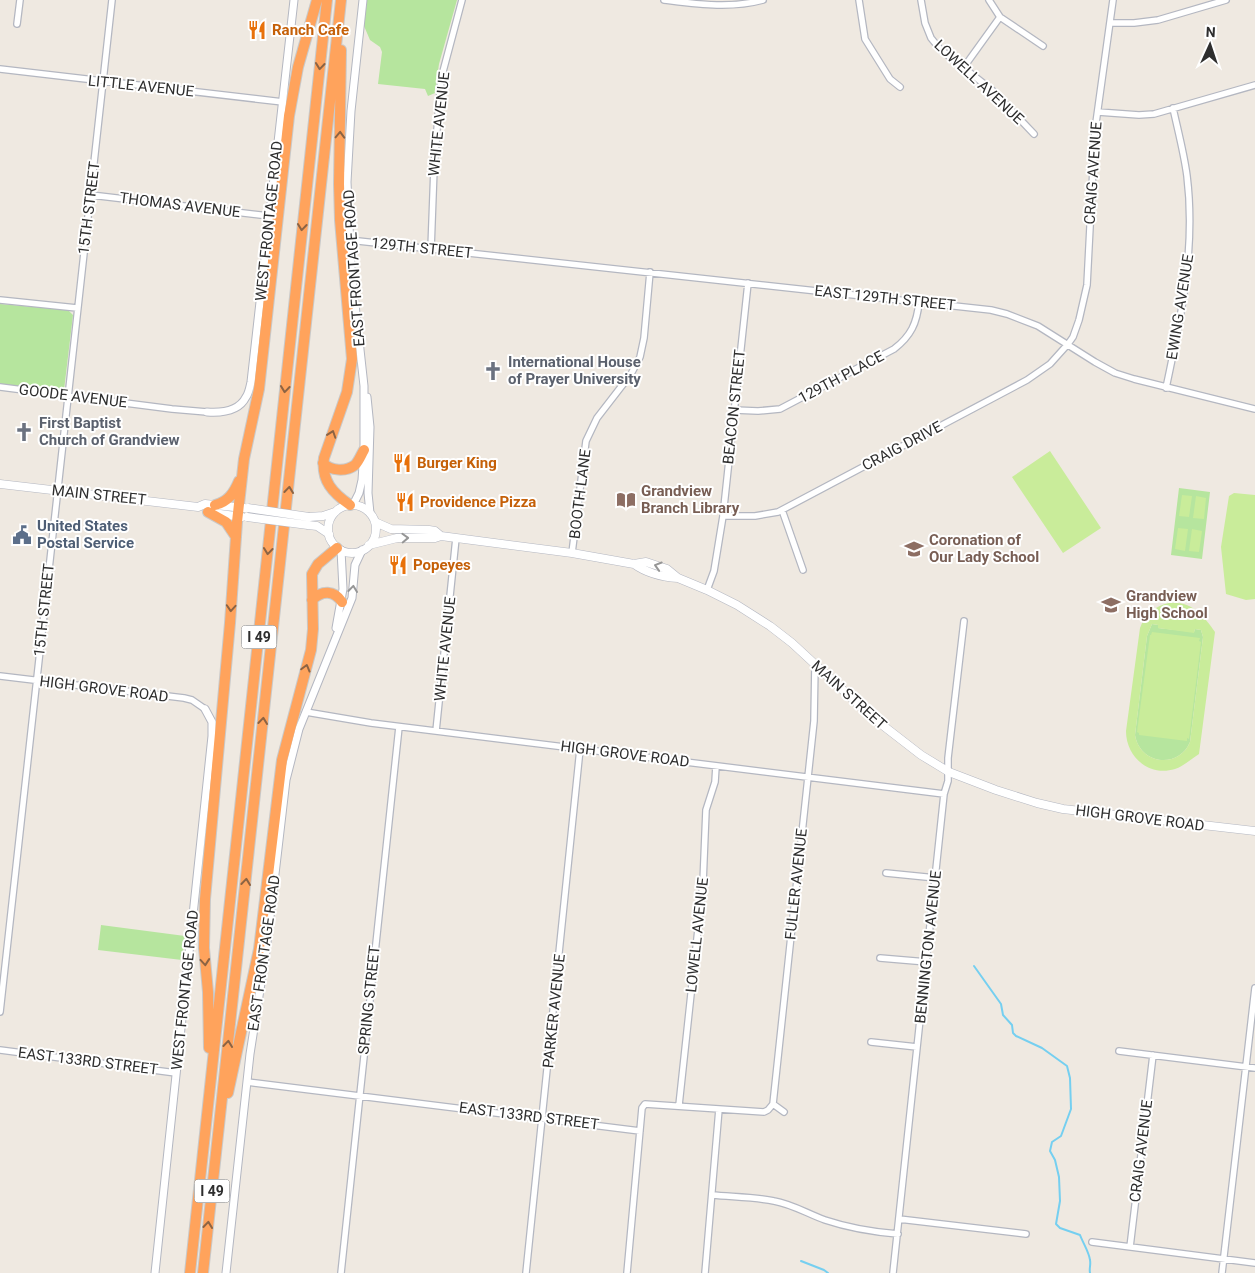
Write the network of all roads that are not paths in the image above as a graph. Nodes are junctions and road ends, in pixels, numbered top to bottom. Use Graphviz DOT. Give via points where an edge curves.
graph roads {
  1 [pos="20,0"];
  2 [pos="112,0"];
  3 [pos="294,0"];
  4 [pos="317,0"];
  5 [pos="327,0"];
  6 [pos="341,0"];
  7 [pos="363,0"];
  8 [pos="462,0"];
  9 [pos="664,0"];
  10 [pos="763,0"];
  11 [pos="859,0"];
  12 [pos="921,0"];
  13 [pos="989,0"];
  14 [pos="1113,0"];
  15 [pos="1226,0"];
  16 [pos="339,17"];
  17 [pos="1000,18"];
  18 [pos="1110,23"];
  19 [pos="18,24"];
  20 [pos="1044,46"];
  21 [pos="964,67"];
  22 [pos="0,69"];
  23 [pos="103,82"];
  24 [pos="1255,85"];
  25 [pos="900,87"];
  26 [pos="283,102"];
  27 [pos="1173,108"];
  28 [pos="1098,112"];
  29 [pos="1034,134"];
  30 [pos="91,195"];
  31 [pos="269,216"];
  32 [pos="349,240"];
  33 [pos="431,249"];
  34 [pos="495,256"];
  35 [pos="650,272"];
  36 [pos="748,283"];
  37 [pos="0,300"];
  38 [pos="919,302"];
  39 [pos="77,308"];
  40 [pos="1068,344"];
  41 [pos="364,386"];
  42 [pos="0,387"];
  43 [pos="1166,388"];
  44 [pos="68,395"];
  45 [pos="1255,409"];
  46 [pos="734,410"];
  47 [pos="206,412"];
  48 [pos="364,450"];
  49 [pos="323,463"];
  50 [pos="242,476"];
  51 [pos="0,484"];
  52 [pos="58,491"];
  53 [pos="352,505"];
  54 [pos="212,508"];
  55 [pos="782,510"];
  56 [pos="243,512"];
  57 [pos="335,512"];
  58 [pos="370,513"];
  59 [pos="723,516"];
  60 [pos="375,522"];
  61 [pos="329,534"];
  62 [pos="441,536"];
  63 [pos="236,537"];
  64 [pos="456,538"];
  65 [pos="369,545"];
  66 [pos="339,549"];
  67 [pos="362,550"];
  68 [pos="572,553"];
  69 [pos="803,570"];
  70 [pos="707,590"];
  71 [pos="312,600"];
  72 [pos="342,602"];
  73 [pos="964,621"];
  74 [pos="334,640"];
  75 [pos="815,664"];
  76 [pos="0,676"];
  77 [pos="36,681"];
  78 [pos="205,709"];
  79 [pos="306,712"];
  80 [pos="399,726"];
  81 [pos="436,731"];
  82 [pos="580,749"];
  83 [pos="716,766"];
  84 [pos="949,772"];
  85 [pos="808,777"];
  86 [pos="944,794"];
  87 [pos="1026,800"];
  88 [pos="1255,831"];
  89 [pos="886,873"];
  90 [pos="936,878"];
  91 [pos="880,958"];
  92 [pos="926,962"];
  93 [pos="1255,988"];
  94 [pos="0,1012"];
  95 [pos="871,1042"];
  96 [pos="917,1047"];
  97 [pos="0,1050"];
  98 [pos="1119,1051"];
  99 [pos="1153,1055"];
  100 [pos="1246,1067"];
  101 [pos="1255,1068"];
  102 [pos="176,1073"];
  103 [pos="247,1082"];
  104 [pos="210,1089"];
  105 [pos="359,1095"];
  106 [pos="772,1104"];
  107 [pos="679,1106"];
  108 [pos="720,1109"];
  109 [pos="221,1110"];
  110 [pos="784,1112"];
  111 [pos="543,1118"];
  112 [pos="640,1131"];
  113 [pos="712,1195"];
  114 [pos="899,1219"];
  115 [pos="898,1234"];
  116 [pos="1026,1234"];
  117 [pos="1092,1242"];
  118 [pos="1130,1247"];
  119 [pos="1224,1259"];
  120 [pos="1255,1263"];
  121 [pos="155,1273"];
  122 [pos="190,1273"];
  123 [pos="203,1273"];
  124 [pos="226,1273"];
  125 [pos="341,1273"];
  126 [pos="526,1273"];
  127 [pos="627,1273"];
  128 [pos="706,1273"];
  129 [pos="893,1273"];
  130 [pos="1222,1273"];
  1 -- 19 [label="street"];
  2 -- 23 [label="street, 15TH STREET"];
  3 -- 26 [label="street, WEST FRONTAGE ROAD"];
  4 -- 50 [label="highway" via="298,67 289,116 258,389"];
  5 -- 104 [label="highway, I 49, one-way"];
  6 -- 16 [label="highway, I 49"];
  7 -- 32 [label="street, EAST FRONTAGE ROAD" via="350,130"];
  8 -- 33 [label="street, WHITE AVENUE" via="441,79"];
  9 -- 10 [label="street" via="711,5"];
  11 -- 25 [label="street" via="865,39 890,79"];
  12 -- 21 [label="street, LOWELL AVENUE" via="931,38"];
  13 -- 17 [label="street"];
  14 -- 18 [label="street, CRAIG AVENUE"];
  15 -- 18 [label="street" via="1158,20"];
  49 -- 16 [label="highway, one-way" via="347,392 352,358 340,220"];
  109 -- 16 [label="highway, I 49, one-way"];
  17 -- 20 [label="street"];
  17 -- 21 [label="street"];
  18 -- 28 [label="street, CRAIG AVENUE"];
  21 -- 29 [label="street, LOWELL AVENUE" via="993,91"];
  22 -- 23 [label="street, LITTLE AVENUE"];
  23 -- 26 [label="street, LITTLE AVENUE"];
  23 -- 30 [label="street, 15TH STREET"];
  24 -- 27 [label="street"];
  26 -- 31 [label="street, WEST FRONTAGE ROAD"];
  27 -- 28 [label="street" via="1139,115"];
  27 -- 43 [label="street, EWING AVENUE" via="1187,175 1190,241 1185,297"];
  28 -- 40 [label="street, CRAIG AVENUE" via="1086,285 1079,320"];
  30 -- 31 [label="street, THOMAS AVENUE"];
  30 -- 39 [label="street, 15TH STREET"];
  31 -- 47 [label="street, WEST FRONTAGE ROAD" via="252,382 246,398 232,410"];
  32 -- 33 [label="street, 129TH STREET"];
  32 -- 41 [label="street, EAST FRONTAGE ROAD"];
  33 -- 34 [label="street, 129TH STREET"];
  34 -- 35 [label="street, EAST 129TH STREET"];
  35 -- 36 [label="street, EAST 129TH STREET"];
  35 -- 68 [label="street, BOOTH LANE" via="640,357 597,418 586,442"];
  36 -- 38 [label="street, EAST 129TH STREET"];
  36 -- 46 [label="street, BEACON STREET"];
  37 -- 39 [label="street"];
  38 -- 40 [label="street, EAST 129TH STREET" via="1007,314 1038,326"];
  38 -- 46 [label="street, 129TH PLACE" via="912,330 894,349 780,409"];
  39 -- 44 [label="street, 15TH STREET"];
  40 -- 43 [label="street, EAST 129TH STREET" via="1115,372"];
  40 -- 55 [label="street, CRAIG DRIVE" via="1050,364 1028,380"];
  41 -- 48 [label="street, EAST FRONTAGE ROAD"];
  41 -- 58 [label="street, EAST FRONTAGE ROAD" via="370,427"];
  42 -- 44 [label="street, GOODE AVENUE"];
  43 -- 45 [label="street, EAST 129TH STREET"];
  44 -- 47 [label="street, GOODE AVENUE"];
  44 -- 52 [label="street, 15TH STREET"];
  46 -- 59 [label="street, BEACON STREET"];
  48 -- 49 [label="highway" via="350,468 332,470"];
  48 -- 53 [label="street, EAST FRONTAGE ROAD" via="360,487"];
  49 -- 53 [label="highway" via="330,489"];
  50 -- 54 [label="highway" via="230,497"];
  50 -- 56 [label="highway"];
  51 -- 52 [label="main road, MAIN STREET"];
  52 -- 54 [label="main road, MAIN STREET" via="198,507 205,504"];
  52 -- 77 [label="street, 15TH STREET"];
  53 -- 57 [label="main road"];
  53 -- 58 [label="main road"];
  54 -- 56 [label="main road, MAIN STREET"];
  54 -- 63 [label="highway"];
  55 -- 59 [label="street, CRAIG DRIVE" via="756,516"];
  55 -- 69 [label="street"];
  56 -- 57 [label="main road, MAIN STREET, bridge" via="309,517"];
  56 -- 61 [label="main road, MAIN STREET, bridge" via="317,526"];
  56 -- 63 [label="highway"];
  57 -- 61 [label="main road" via="329,521"];
  58 -- 60 [label="main road"];
  59 -- 70 [label="street, BEACON STREET" via="714,571"];
  60 -- 62 [label="main road, MAIN STREET" via="391,529 435,531"];
  60 -- 65 [label="main road" via="376,534"];
  61 -- 66 [label="main road"];
  62 -- 64 [label="main road, MAIN STREET"];
  65 -- 62 [label="main road, MAIN STREET, one-way" via="397,538"];
  63 -- 104 [label="highway, one-way" via="205,899"];
  64 -- 68 [label="main road, MAIN STREET"];
  64 -- 81 [label="street, WHITE AVENUE"];
  65 -- 67 [label="main road"];
  66 -- 67 [label="main road"];
  66 -- 71 [label="highway" via="324,557 314,569"];
  66 -- 72 [label="street, EAST FRONTAGE ROAD" via="344,576"];
  74 -- 67 [label="street, EAST FRONTAGE ROAD, one-way" via="352,598 355,564"];
  68 -- 70 [label="main road, MAIN STREET" via="634,564 646,562"];
  70 -- 75 [label="main road, MAIN STREET" via="770,626"];
  71 -- 72 [label="highway" via="330,592"];
  109 -- 71 [label="highway, one-way" via="229,1089 256,966 279,775 311,650"];
  72 -- 74 [label="street, EAST FRONTAGE ROAD"];
  73 -- 84 [label="street, BENNINGTON AVENUE"];
  74 -- 79 [label="street, EAST FRONTAGE ROAD"];
  75 -- 84 [label="main road, MAIN STREET" via="893,735"];
  75 -- 85 [label="street, FULLER AVENUE" via="814,721"];
  76 -- 77 [label="street, HIGH GROVE ROAD"];
  77 -- 78 [label="street, HIGH GROVE ROAD" via="184,698"];
  77 -- 94 [label="street, 15TH STREET"];
  78 -- 102 [label="street, WEST FRONTAGE ROAD" via="212,722 212,736"];
  79 -- 80 [label="street, HIGH GROVE ROAD"];
  79 -- 103 [label="street, EAST FRONTAGE ROAD" via="284,789"];
  80 -- 81 [label="street, HIGH GROVE ROAD"];
  80 -- 105 [label="street, SPRING STREET"];
  81 -- 82 [label="street, HIGH GROVE ROAD"];
  82 -- 83 [label="street, HIGH GROVE ROAD"];
  82 -- 111 [label="street, PARKER AVENUE"];
  83 -- 85 [label="street, HIGH GROVE ROAD"];
  83 -- 107 [label="street, LOWELL AVENUE" via="715,782 706,810 703,883"];
  84 -- 86 [label="street, BENNINGTON AVENUE"];
  84 -- 87 [label="main road, MAIN STREET"];
  85 -- 86 [label="street, HIGH GROVE ROAD"];
  85 -- 106 [label="street, FULLER AVENUE"];
  86 -- 90 [label="street, BENNINGTON AVENUE"];
  87 -- 88 [label="main road, HIGH GROVE ROAD" via="1063,809"];
  89 -- 90 [label="street"];
  90 -- 92 [label="street, BENNINGTON AVENUE"];
  91 -- 92 [label="street"];
  92 -- 96 [label="street, BENNINGTON AVENUE"];
  93 -- 100 [label="street"];
  95 -- 96 [label="street"];
  96 -- 114 [label="street, BENNINGTON AVENUE"];
  97 -- 102 [label="street, EAST 133RD STREET"];
  98 -- 99 [label="street"];
  99 -- 100 [label="street"];
  99 -- 118 [label="street, CRAIG AVENUE"];
  100 -- 101 [label="street"];
  100 -- 119 [label="street"];
  102 -- 121 [label="street, WEST FRONTAGE ROAD"];
  103 -- 105 [label="street, EAST 133RD STREET"];
  103 -- 124 [label="street, EAST FRONTAGE ROAD"];
  104 -- 122 [label="highway, I 49"];
  105 -- 111 [label="street, EAST 133RD STREET"];
  105 -- 125 [label="street, SPRING STREET"];
  106 -- 108 [label="street" via="764,1112"];
  106 -- 110 [label="street"];
  107 -- 108 [label="street"];
  107 -- 112 [label="street" via="645,1104"];
  108 -- 113 [label="street"];
  123 -- 109 [label="highway, I 49, one-way"];
  111 -- 112 [label="street, EAST 133RD STREET"];
  111 -- 126 [label="street, PARKER AVENUE"];
  112 -- 127 [label="street"];
  113 -- 115 [label="street" via="774,1201 843,1226"];
  113 -- 128 [label="street"];
  114 -- 115 [label="street, BENNINGTON AVENUE"];
  114 -- 116 [label="street"];
  115 -- 129 [label="street, BENNINGTON AVENUE"];
  117 -- 118 [label="street"];
  118 -- 119 [label="street"];
  119 -- 120 [label="street"];
  119 -- 130 [label="street"];
}
